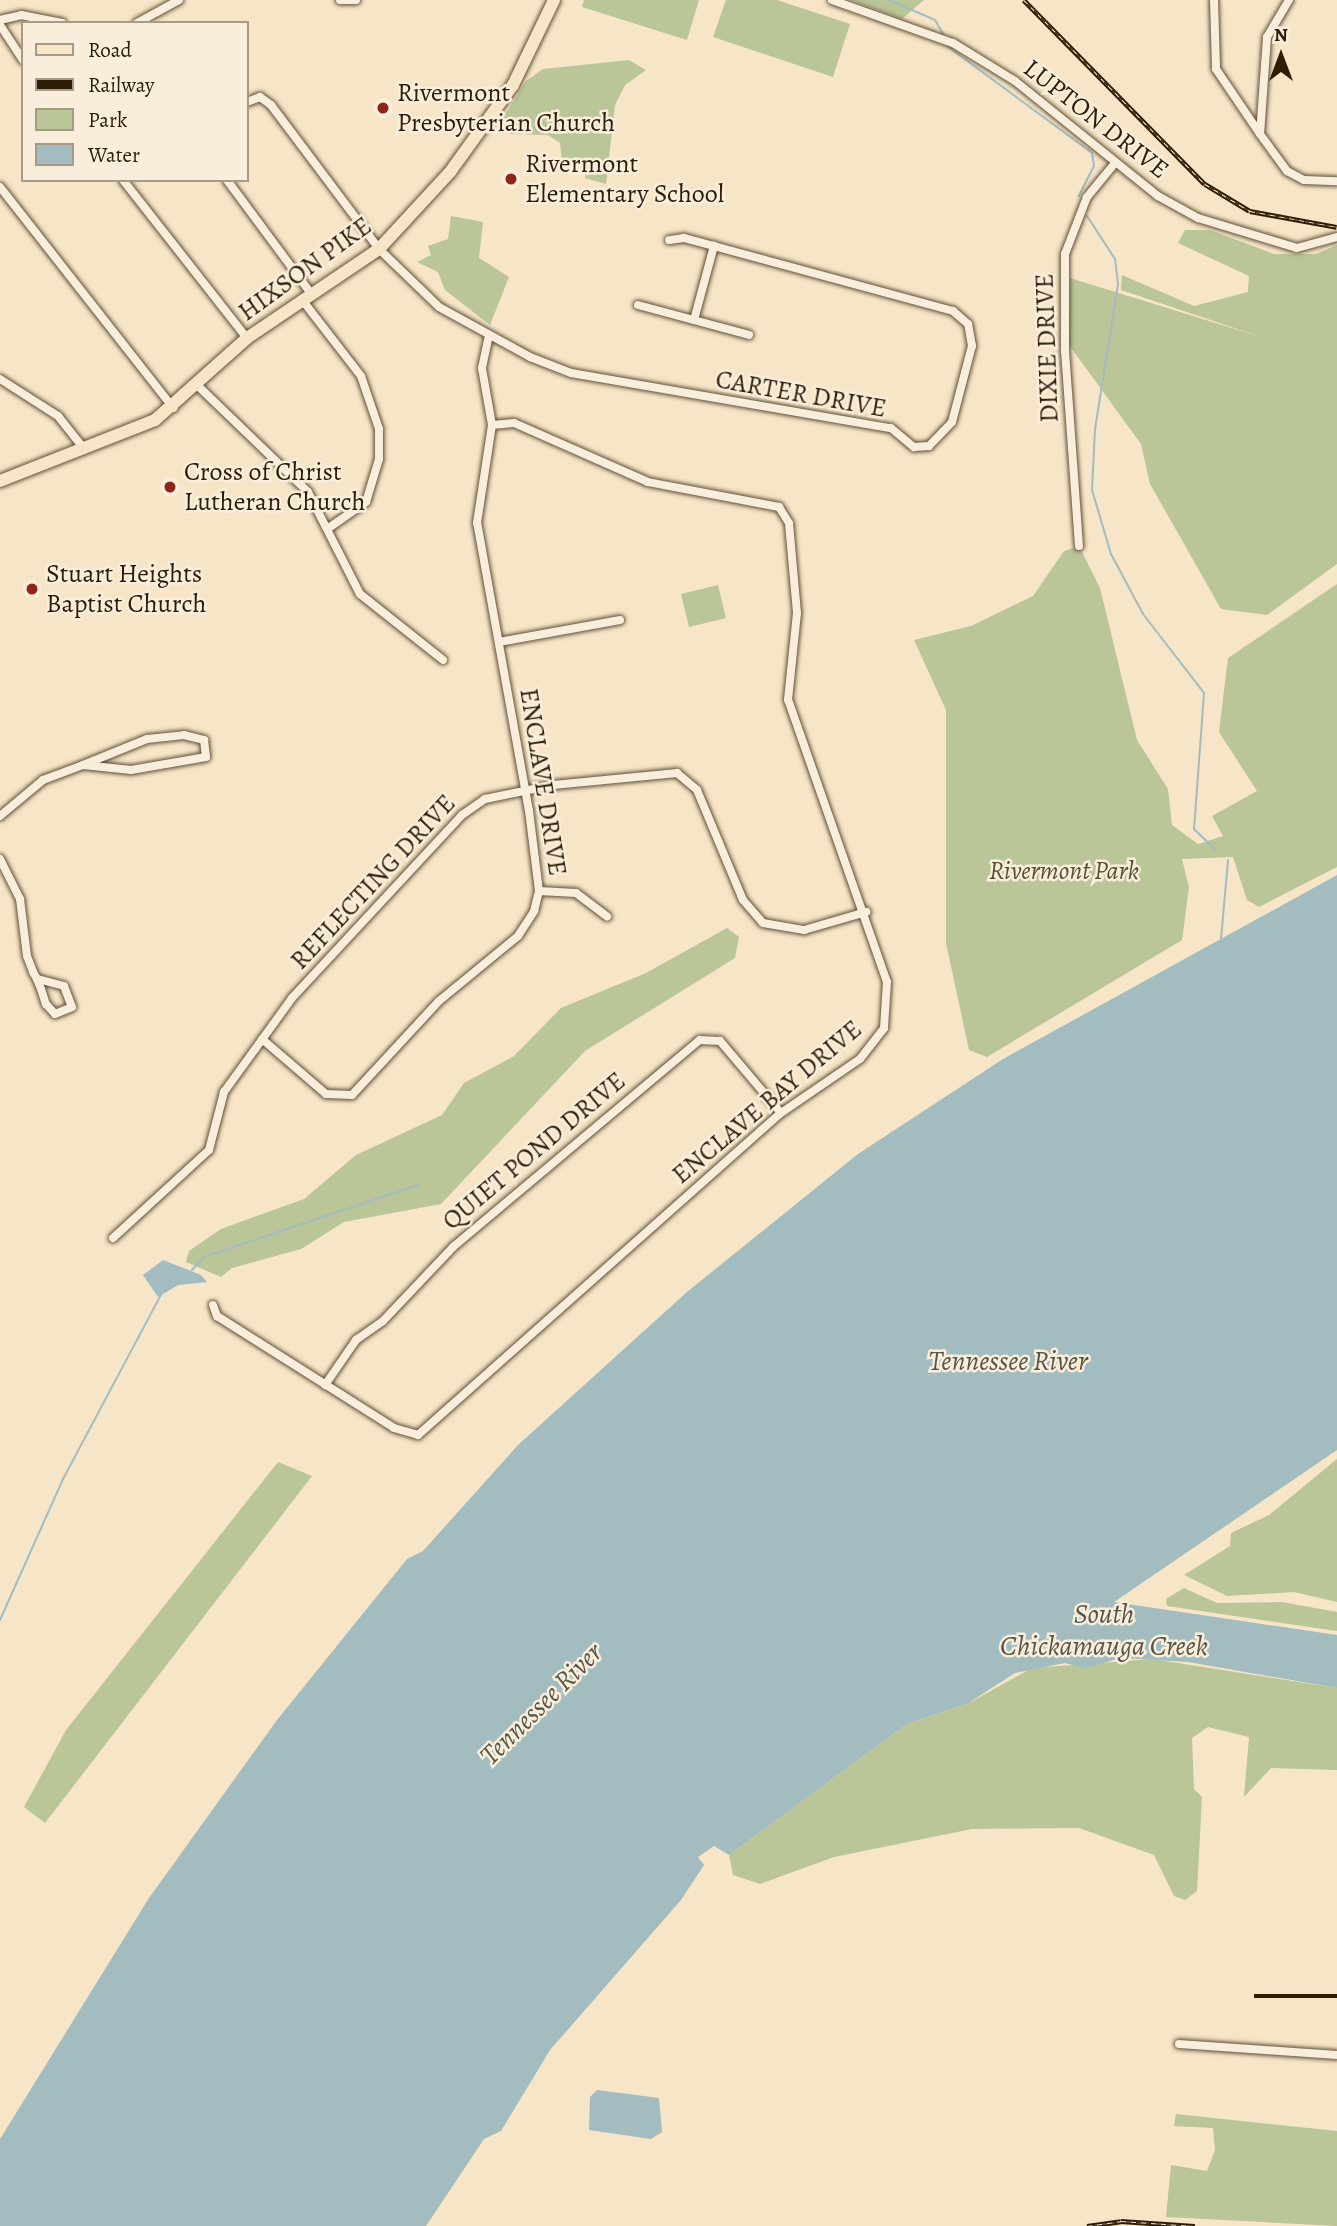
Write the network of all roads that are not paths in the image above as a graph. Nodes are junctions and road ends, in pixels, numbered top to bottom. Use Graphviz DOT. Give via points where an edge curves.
graph roads {
  1 [pos="179,0"];
  2 [pos="340,0"];
  3 [pos="356,0"];
  4 [pos="554,0"];
  5 [pos="832,0"];
  6 [pos="1214,0"];
  7 [pos="1289,0"];
  8 [pos="54,21"];
  9 [pos="141,21"];
  10 [pos="0,23"];
  11 [pos="21,57"];
  12 [pos="248,102"];
  13 [pos="1260,134"];
  14 [pos="1115,163"];
  15 [pos="1337,181"];
  16 [pos="125,182"];
  17 [pos="228,182"];
  18 [pos="0,187"];
  19 [pos="1337,237"];
  20 [pos="669,240"];
  21 [pos="714,246"];
  22 [pos="379,249"];
  23 [pos="308,298"];
  24 [pos="638,305"];
  25 [pos="694,320"];
  26 [pos="749,335"];
  27 [pos="489,336"];
  28 [pos="247,338"];
  29 [pos="0,379"];
  30 [pos="197,385"];
  31 [pos="173,408"];
  32 [pos="492,425"];
  33 [pos="85,450"];
  34 [pos="0,481"];
  35 [pos="330,527"];
  36 [pos="1079,546"];
  37 [pos="620,620"];
  38 [pos="499,642"];
  39 [pos="443,660"];
  40 [pos="83,765"];
  41 [pos="525,789"];
  42 [pos="0,816"];
  43 [pos="0,859"];
  44 [pos="539,891"];
  45 [pos="866,912"];
  46 [pos="607,916"];
  47 [pos="37,979"];
  48 [pos="262,1039"];
  49 [pos="781,1113"];
  50 [pos="113,1238"];
  51 [pos="213,1305"];
  52 [pos="325,1385"];
  53 [pos="1179,2044"];
  54 [pos="1337,2055"];
  1 -- 9 [label="street"];
  2 -- 3 [label="street"];
  4 -- 22 [label="main road, HIXSON PIKE" via="513,85 450,172"];
  5 -- 14 [label="street, LUPTON DRIVE" via="953,43 1015,81"];
  6 -- 13 [label="street" via="1216,69"];
  7 -- 13 [label="street" via="1267,37"];
  8 -- 10 [label="street" via="31,15"];
  10 -- 11 [label="street"];
  12 -- 22 [label="street, CARTER DRIVE" via="260,97 271,105"];
  13 -- 15 [label="street" via="1287,171 1304,180"];
  14 -- 19 [label="street, LUPTON DRIVE" via="1174,206 1266,243 1297,248"];
  14 -- 36 [label="street, DIXIE DRIVE" via="1087,197 1065,254 1065,352"];
  16 -- 28 [label="street"];
  17 -- 23 [label="street"];
  18 -- 31 [label="street"];
  20 -- 21 [label="street, CARTER DRIVE"];
  21 -- 25 [label="street"];
  21 -- 27 [label="street, CARTER DRIVE" via="953,312 968,324 972,346 960,401 938,439 914,447 891,428 571,373"];
  22 -- 23 [label="main road, HIXSON PIKE"];
  22 -- 27 [label="street, CARTER DRIVE" via="439,307"];
  23 -- 28 [label="main road, HIXSON PIKE"];
  23 -- 35 [label="street" via="361,376 379,429 379,459 366,502"];
  24 -- 25 [label="street"];
  25 -- 26 [label="street"];
  27 -- 32 [label="street, ENCLAVE DRIVE" via="482,368"];
  28 -- 30 [label="main road, HIXSON PIKE"];
  29 -- 33 [label="street" via="58,416"];
  30 -- 31 [label="main road, HIXSON PIKE"];
  30 -- 35 [label="street" via="308,492"];
  31 -- 33 [label="main road, HIXSON PIKE"];
  32 -- 38 [label="street, ENCLAVE DRIVE" via="477,523"];
  32 -- 45 [label="street, ENCLAVE BAY DRIVE" via="514,423 648,482 779,507 789,523 797,613 788,700"];
  33 -- 34 [label="main road, HIXSON PIKE"];
  35 -- 39 [label="street" via="360,594"];
  37 -- 38 [label="street"];
  38 -- 41 [label="street, ENCLAVE DRIVE"];
  40 -- 40 [label="street" via="147,739 198,736 208,751 171,767"];
  40 -- 42 [label="street" via="43,780"];
  41 -- 44 [label="street, ENCLAVE DRIVE"];
  41 -- 45 [label="street, REFLECTING DRIVE" via="677,774 697,790 743,900 763,922 804,930"];
  41 -- 48 [label="street, REFLECTING DRIVE" via="485,799 462,815 292,998"];
  43 -- 47 [label="street" via="20,899"];
  44 -- 46 [label="street" via="576,893"];
  44 -- 48 [label="street, ENCLAVE DRIVE" via="518,936 459,982 352,1095 326,1094"];
  45 -- 49 [label="street, ENCLAVE BAY DRIVE" via="887,982 884,1028 860,1059"];
  47 -- 47 [label="street" via="55,1014 72,1007 64,986"];
  48 -- 50 [label="street, REFLECTING DRIVE" via="224,1092 209,1150"];
  49 -- 52 [label="street, ENCLAVE BAY DRIVE" via="516,1343 433,1428 408,1436"];
  49 -- 52 [label="street, QUIET POND DRIVE" via="720,1041 700,1040 453,1247 383,1321 356,1340"];
  51 -- 52 [label="street, ENCLAVE BAY DRIVE" via="217,1316"];
  53 -- 54 [label="street"];
}
